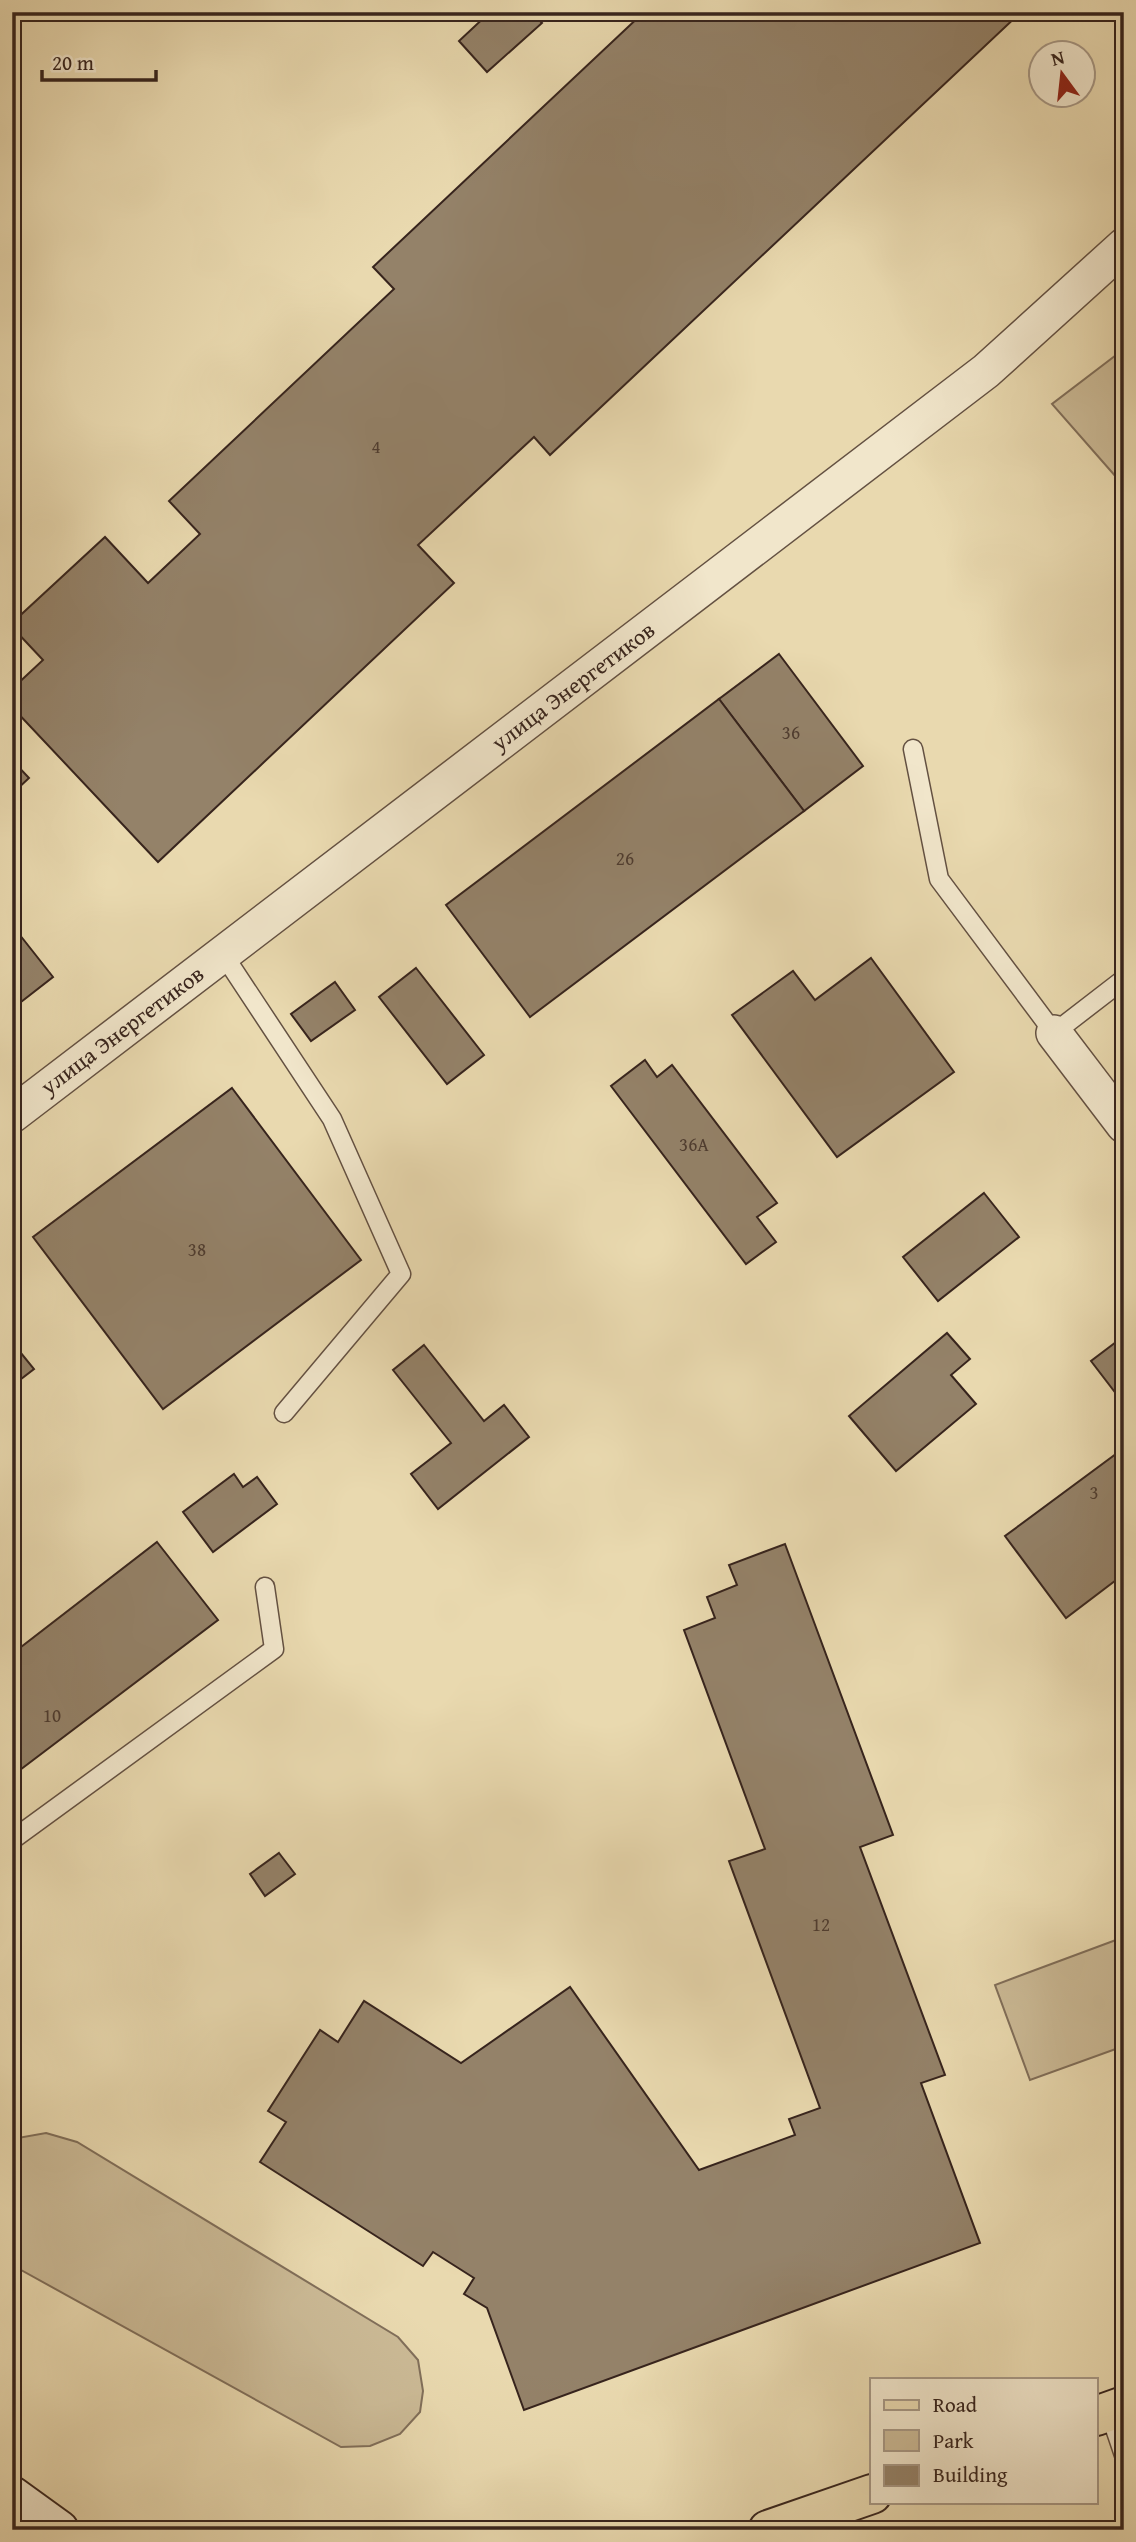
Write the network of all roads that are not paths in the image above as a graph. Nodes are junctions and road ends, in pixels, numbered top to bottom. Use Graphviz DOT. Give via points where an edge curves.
graph roads {
  1 [pos="17,12"];
  2 [pos="12,16"];
  3 [pos="1124,246"];
  4 [pos="913,749"];
  5 [pos="223,954"];
  6 [pos="1124,979"];
  7 [pos="1054,1032"];
  8 [pos="12,1115"];
  9 [pos="1124,1125"];
  10 [pos="284,1413"];
  11 [pos="265,1587"];
  12 [pos="12,1840"];
  13 [pos="1110,2411"];
  14 [pos="1124,2455"];
  15 [pos="870,2495"];
  16 [pos="12,2496"];
  17 [pos="60,2530"];
  18 [pos="768,2530"];
  1 -- 2 [label="lane"];
  3 -- 5 [label="street, улица Энергетиков" via="986,371"];
  4 -- 7 [label="lane" via="939,878"];
  5 -- 8 [label="street, улица Энергетиков"];
  5 -- 10 [label="lane" via="332,1119 401,1274"];
  6 -- 7 [label="lane"];
  7 -- 9 [label="street"];
  11 -- 12 [label="lane" via="274,1649"];
  13 -- 14 [label="lane"];
  15 -- 18 [label="main road"];
  16 -- 17 [label="main road"];
}
